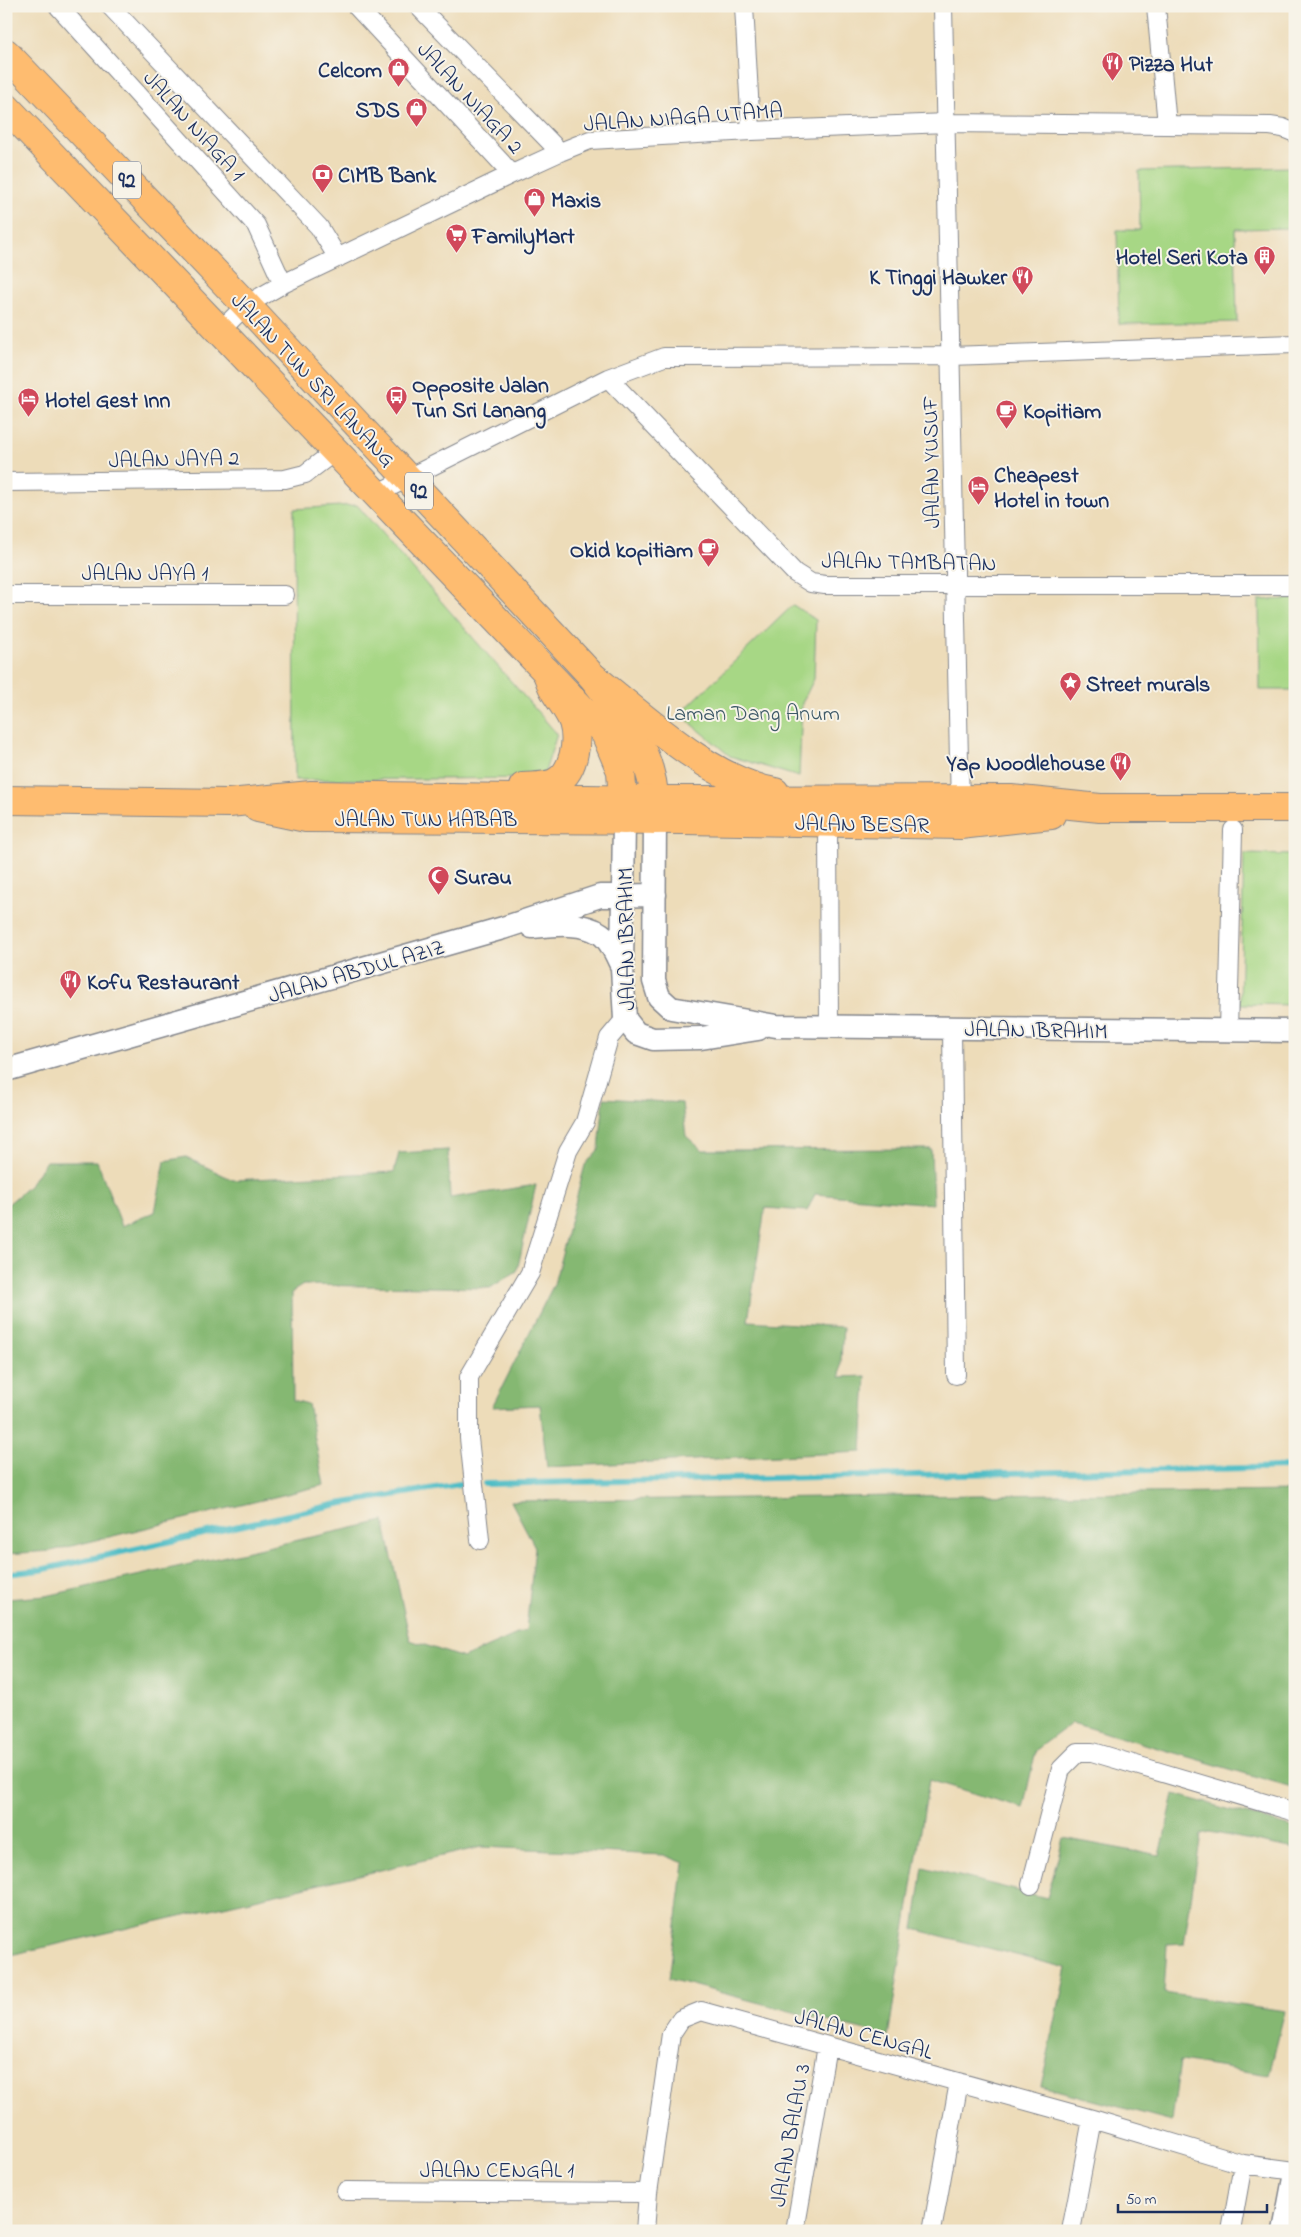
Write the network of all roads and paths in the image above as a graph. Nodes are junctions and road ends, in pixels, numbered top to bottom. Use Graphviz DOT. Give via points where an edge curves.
graph roads {
  1 [pos="58,6"];
  2 [pos="110,6"];
  3 [pos="356,6"];
  4 [pos="418,6"];
  5 [pos="744,6"];
  6 [pos="943,6"];
  7 [pos="1156,6"];
  8 [pos="7,54"];
  9 [pos="6,107"];
  10 [pos="946,123"];
  11 [pos="1166,125"];
  12 [pos="751,131"];
  13 [pos="1295,133"];
  14 [pos="560,152"];
  15 [pos="512,174"];
  16 [pos="338,258"];
  17 [pos="283,284"];
  18 [pos="246,305"];
  19 [pos="219,332"];
  20 [pos="1295,344"];
  21 [pos="950,356"];
  22 [pos="608,378"];
  23 [pos="334,452"];
  24 [pos="407,478"];
  25 [pos="6,482"];
  26 [pos="376,494"];
  27 [pos="1295,585"];
  28 [pos="956,586"];
  29 [pos="6,595"];
  30 [pos="285,595"];
  31 [pos="546,671"];
  32 [pos="592,676"];
  33 [pos="460,797"];
  34 [pos="811,798"];
  35 [pos="6,800"];
  36 [pos="230,803"];
  37 [pos="1295,808"];
  38 [pos="624,810"];
  39 [pos="654,810"];
  40 [pos="960,812"];
  41 [pos="828,823"];
  42 [pos="1234,830"];
  43 [pos="623,894"];
  44 [pos="654,895"];
  45 [pos="503,928"];
  46 [pos="622,968"];
  47 [pos="625,1019"];
  48 [pos="776,1026"];
  49 [pos="829,1027"];
  50 [pos="952,1028"];
  51 [pos="1228,1030"];
  52 [pos="1295,1031"];
  53 [pos="6,1070"];
  54 [pos="956,1374"];
  55 [pos="480,1540"];
  56 [pos="1295,1812"];
  57 [pos="1032,1885"];
  58 [pos="827,2046"];
  59 [pos="959,2082"];
  60 [pos="1092,2119"];
  61 [pos="1243,2164"];
  62 [pos="1295,2172"];
  63 [pos="346,2191"];
  64 [pos="648,2193"];
  65 [pos="645,2231"];
  66 [pos="795,2231"];
  67 [pos="932,2231"];
  68 [pos="1071,2231"];
  69 [pos="1231,2231"];
  70 [pos="1284,2231"];
  1 -- 17 [label="street, JALAN NIAGA 1" via="256,225"];
  2 -- 16 [label="street, JALAN NIAGA 1" via="319,227"];
  3 -- 15 [label="street, JALAN NIAGA 2"];
  4 -- 14 [label="street"];
  5 -- 12 [label="street"];
  6 -- 10 [label="street, JALAN YUSUF"];
  7 -- 11 [label="street"];
  8 -- 18 [label="main road, JALAN TUN SRI LANANG / 92"];
  9 -- 19 [label="main road, JALAN TUN SRI LANANG / 92"];
  10 -- 11 [label="street, JALAN NIAGA UTAMA"];
  10 -- 12 [label="street, JALAN NIAGA UTAMA"];
  10 -- 21 [label="street, JALAN YUSUF"];
  11 -- 13 [label="street, JALAN NIAGA UTAMA" via="1270,126"];
  12 -- 14 [label="street, JALAN NIAGA UTAMA" via="590,140"];
  14 -- 15 [label="street, JALAN NIAGA UTAMA"];
  15 -- 16 [label="street, JALAN NIAGA UTAMA"];
  16 -- 17 [label="street, JALAN NIAGA UTAMA"];
  17 -- 18 [label="street, JALAN NIAGA UTAMA"];
  18 -- 19 [label="street, JALAN NIAGA UTAMA"];
  18 -- 24 [label="main road, JALAN TUN SRI LANANG / 92"];
  19 -- 23 [label="main road, JALAN TUN SRI LANANG / 92"];
  20 -- 21 [label="street"];
  21 -- 22 [label="street" via="664,357"];
  21 -- 28 [label="street, JALAN YUSUF"];
  22 -- 24 [label="street"];
  22 -- 28 [label="street, JALAN TAMBATAN" via="806,580 825,585"];
  23 -- 25 [label="street, JALAN JAYA 2" via="305,474 285,479"];
  23 -- 26 [label="main road, JALAN TUN SRI LANANG / 92"];
  24 -- 26 [label="street"];
  24 -- 32 [label="main road, JALAN TUN SRI LANANG / 92"];
  26 -- 31 [label="main road, JALAN TUN SRI LANANG / 92"];
  27 -- 28 [label="street, JALAN TAMBATAN"];
  28 -- 40 [label="street, JALAN YUSUF"];
  29 -- 30 [label="street, JALAN JAYA 1"];
  31 -- 33 [label="main road" via="574,730 573,758 565,773 548,785"];
  31 -- 38 [label="main road, JALAN TUN SRI LANANG / 92" via="604,733 621,772"];
  32 -- 34 [label="main road" via="708,766 757,789"];
  32 -- 39 [label="main road, JALAN TUN SRI LANANG / 92" via="624,717 643,749 652,778"];
  33 -- 36 [label="main road, JALAN TUN HABAB" via="311,795"];
  33 -- 38 [label="main road, JALAN TUN HABAB"];
  34 -- 39 [label="main road, JALAN BESAR"];
  34 -- 40 [label="main road, JALAN BESAR"];
  35 -- 36 [label="main road, JALAN TUN HABAB"];
  36 -- 38 [label="main road, JALAN TUN HABAB" via="306,818"];
  37 -- 40 [label="main road, JALAN BESAR"];
  38 -- 39 [label="main road, JALAN BESAR"];
  38 -- 43 [label="street, JALAN IBRAHIM"];
  39 -- 41 [label="main road, JALAN BESAR"];
  39 -- 44 [label="street, JALAN IBRAHIM"];
  40 -- 41 [label="main road, JALAN BESAR"];
  41 -- 49 [label="street"];
  42 -- 51 [label="street"];
  43 -- 44 [label="street"];
  43 -- 45 [label="street" via="600,896"];
  43 -- 46 [label="street, JALAN IBRAHIM"];
  44 -- 48 [label="street, JALAN IBRAHIM" via="654,981 659,997 671,1008"];
  45 -- 46 [label="street" via="585,927 602,934"];
  45 -- 53 [label="street, JALAN ABDUL AZIZ"];
  46 -- 47 [label="street, JALAN IBRAHIM"];
  47 -- 48 [label="street, JALAN IBRAHIM" via="636,1033 653,1038 700,1038"];
  47 -- 55 [label="street" via="609,1038 584,1122 568,1151 530,1273 469,1377 469,1438"];
  48 -- 49 [label="street, JALAN IBRAHIM"];
  49 -- 50 [label="street, JALAN IBRAHIM"];
  50 -- 51 [label="street, JALAN IBRAHIM"];
  50 -- 54 [label="street"];
  51 -- 52 [label="street, JALAN IBRAHIM"];
  56 -- 57 [label="street" via="1092,1752 1078,1752 1061,1768"];
  58 -- 59 [label="street, JALAN CENGAL"];
  58 -- 64 [label="street, JALAN CENGAL" via="701,2011 681,2019 671,2034"];
  58 -- 66 [label="street, JALAN BALAU 3"];
  59 -- 60 [label="street, JALAN CENGAL"];
  59 -- 67 [label="street"];
  60 -- 61 [label="street, JALAN CENGAL"];
  60 -- 68 [label="street"];
  61 -- 62 [label="street, JALAN CENGAL"];
  61 -- 69 [label="street"];
  62 -- 70 [label="street"];
  63 -- 64 [label="street, JALAN CENGAL 1"];
  64 -- 65 [label="street, JALAN CENGAL"];
}
